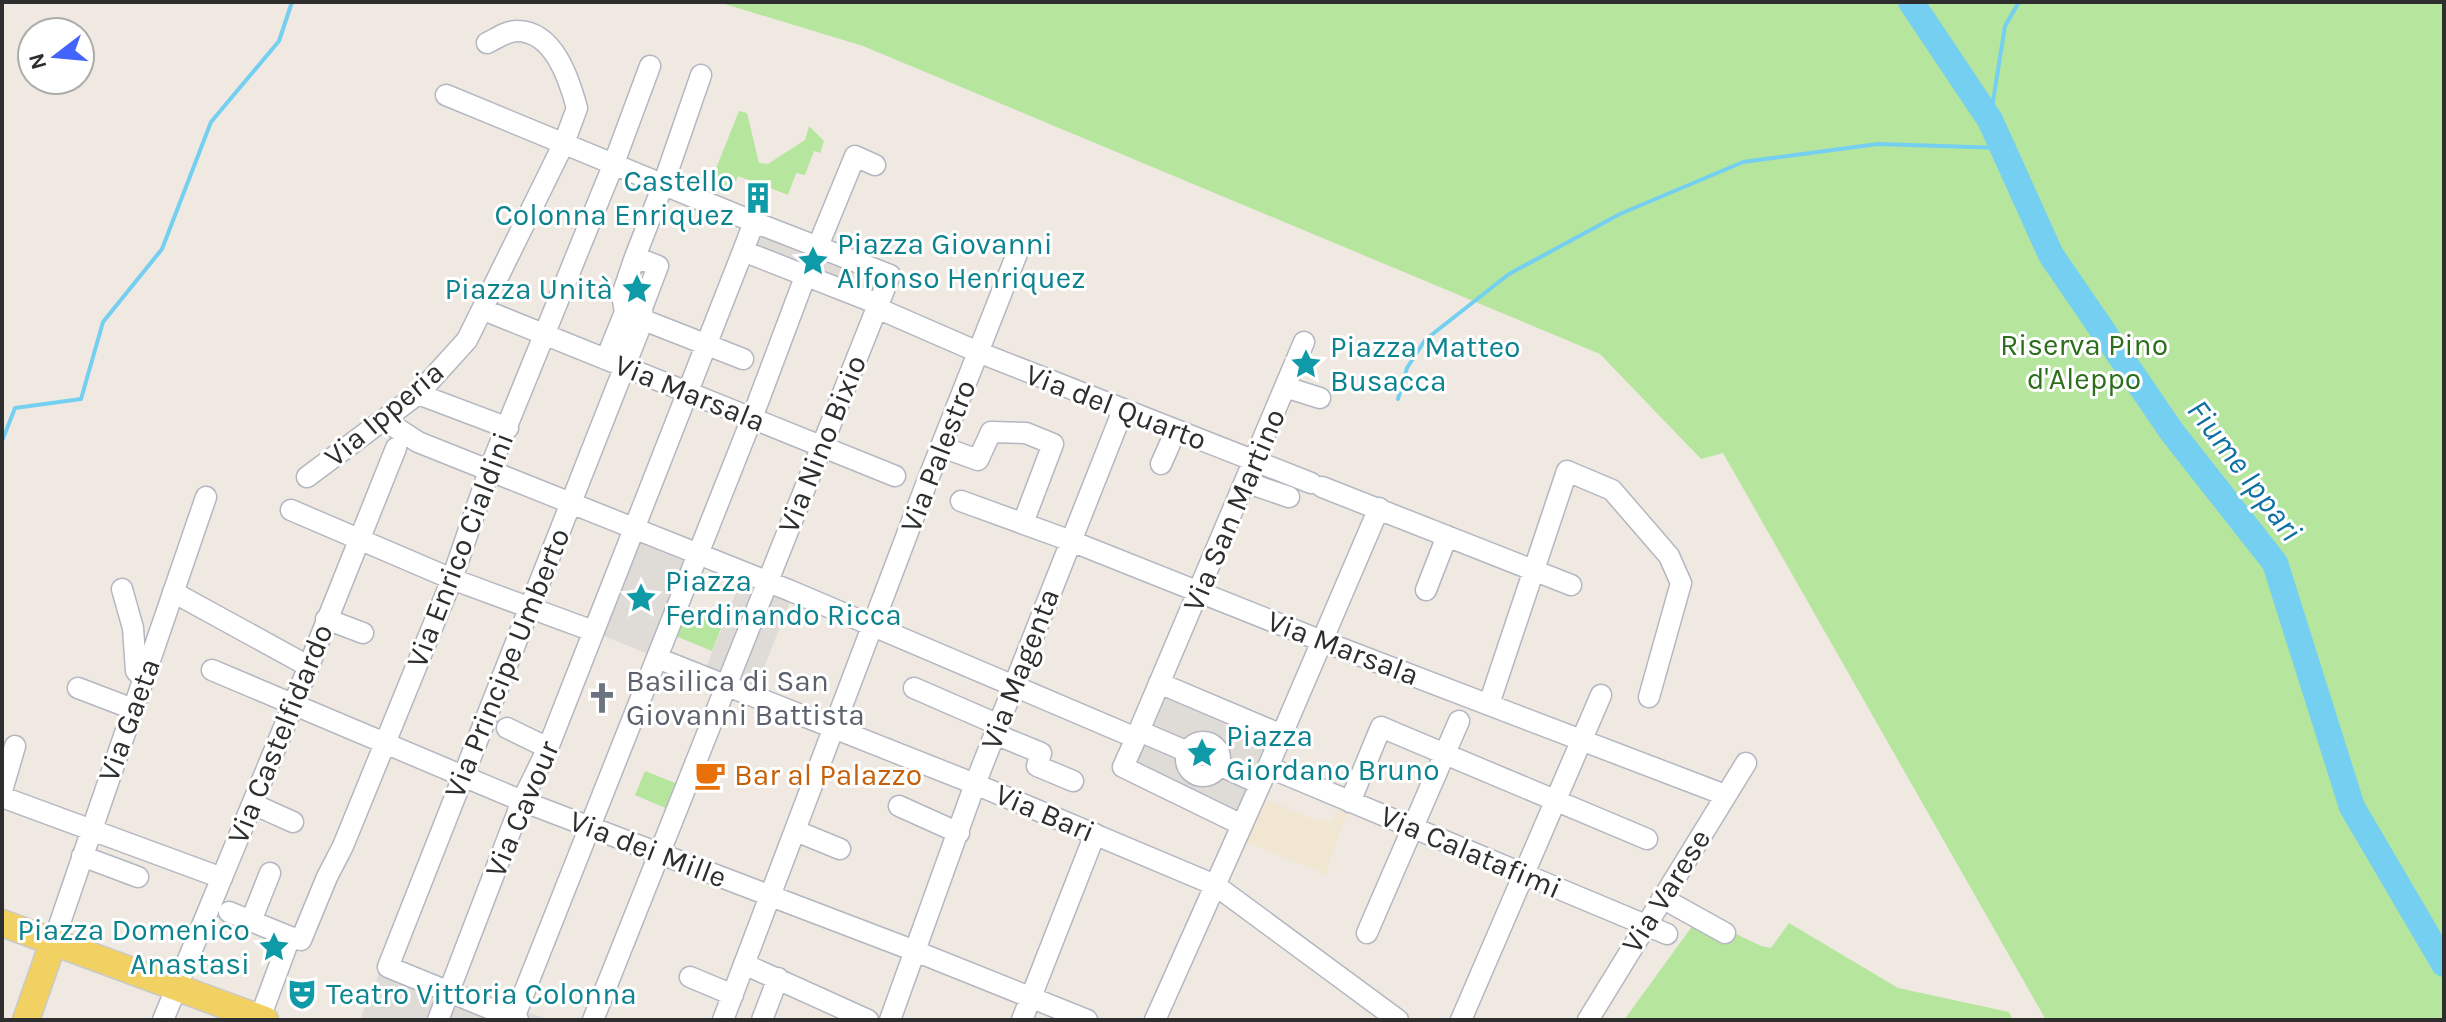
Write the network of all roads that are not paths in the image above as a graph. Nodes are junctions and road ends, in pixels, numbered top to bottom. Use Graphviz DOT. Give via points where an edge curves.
graph roads {
  1 [pos="487,43"];
  2 [pos="650,66"];
  3 [pos="701,75"];
  4 [pos="446,95"];
  5 [pos="564,143"];
  6 [pos="614,163"];
  7 [pos="875,165"];
  8 [pos="663,185"];
  9 [pos="751,221"];
  10 [pos="820,242"];
  11 [pos="1018,251"];
  12 [pos="742,255"];
  13 [pos="804,280"];
  14 [pos="877,308"];
  15 [pos="484,310"];
  16 [pos="638,318"];
  17 [pos="544,335"];
  18 [pos="1304,342"];
  19 [pos="707,345"];
  20 [pos="978,352"];
  21 [pos="743,359"];
  22 [pos="616,363"];
  23 [pos="1285,387"];
  24 [pos="688,393"];
  25 [pos="418,394"];
  26 [pos="1320,398"];
  27 [pos="1123,410"];
  28 [pos="752,418"];
  29 [pos="384,420"];
  30 [pos="508,428"];
  31 [pos="1176,430"];
  32 [pos="821,446"];
  33 [pos="942,447"];
  34 [pos="396,448"];
  35 [pos="1254,462"];
  36 [pos="1161,464"];
  37 [pos="490,468"];
  38 [pos="895,476"];
  39 [pos="307,477"];
  40 [pos="1245,482"];
  41 [pos="206,497"];
  42 [pos="1289,497"];
  43 [pos="961,501"];
  44 [pos="571,502"];
  45 [pos="1379,508"];
  46 [pos="291,510"];
  47 [pos="632,523"];
  48 [pos="1023,523"];
  49 [pos="1447,536"];
  50 [pos="359,537"];
  51 [pos="1071,541"];
  52 [pos="702,551"];
  53 [pos="1534,570"];
  54 [pos="452,579"];
  55 [pos="766,581"];
  56 [pos="1571,585"];
  57 [pos="122,589"];
  58 [pos="1426,590"];
  59 [pos="1199,591"];
  60 [pos="173,592"];
  61 [pos="529,608"];
  62 [pos="326,619"];
  63 [pos="872,626"];
  64 [pos="589,631"];
  65 [pos="363,633"];
  66 [pos="1322,641"];
  67 [pos="658,660"];
  68 [pos="308,666"];
  69 [pos="212,670"];
  70 [pos="143,678"];
  71 [pos="1161,680"];
  72 [pos="725,684"];
  73 [pos="1014,685"];
  74 [pos="78,688"];
  75 [pos="914,688"];
  76 [pos="1601,695"];
  77 [pos="1649,697"];
  78 [pos="294,703"];
  79 [pos="1489,704"];
  80 [pos="133,709"];
  81 [pos="1459,721"];
  82 [pos="507,728"];
  83 [pos="835,728"];
  84 [pos="997,729"];
  85 [pos="1283,733"];
  86 [pos="1134,734"];
  87 [pos="1582,740"];
  88 [pos="383,742"];
  89 [pos="15,746"];
  90 [pos="548,748"];
  91 [pos="1188,752"];
  92 [pos="1445,754"];
  93 [pos="1746,763"];
  94 [pos="1219,765"];
  95 [pos="1268,774"];
  96 [pos="1196,775"];
  97 [pos="461,777"];
  98 [pos="1073,781"];
  99 [pos="975,784"];
  100 [pos="3,786"];
  101 [pos="1725,795"];
  102 [pos="1186,798"];
  103 [pos="1556,800"];
  104 [pos="522,801"];
  105 [pos="1350,802"];
  106 [pos="253,804"];
  107 [pos="899,806"];
  108 [pos="293,822"];
  109 [pos="590,828"];
  110 [pos="1241,828"];
  111 [pos="1413,828"];
  112 [pos="90,829"];
  113 [pos="796,831"];
  114 [pos="959,833"];
  115 [pos="1095,834"];
  116 [pos="1647,839"];
  117 [pos="840,849"];
  118 [pos="660,853"];
  119 [pos="82,856"];
  120 [pos="270,873"];
  121 [pos="1524,874"];
  122 [pos="138,877"];
  123 [pos="222,878"];
  124 [pos="1215,885"];
  125 [pos="771,896"];
  126 [pos="1662,898"];
  127 [pos="229,912"];
  128 [pos="2,923"];
  129 [pos="260,925"];
  130 [pos="1645,925"];
  131 [pos="1367,933"];
  132 [pos="1725,933"];
  133 [pos="1667,934"];
  134 [pos="290,937"];
  135 [pos="53,943"];
  136 [pos="915,951"];
  137 [pos="744,964"];
  138 [pos="690,977"];
  139 [pos="778,978"];
  140 [pos="176,987"];
  141 [pos="451,988"];
  142 [pos="733,995"];
  143 [pos="1031,997"];
  144 [pos="517,1016"];
  145 [pos="30,1019"];
  146 [pos="262,1019"];
  147 [pos="163,1020"];
  148 [pos="438,1020"];
  149 [pos="593,1020"];
  150 [pos="723,1020"];
  151 [pos="762,1020"];
  152 [pos="868,1020"];
  153 [pos="890,1020"];
  154 [pos="1022,1020"];
  155 [pos="1087,1020"];
  156 [pos="1155,1020"];
  157 [pos="1398,1020"];
  158 [pos="1461,1020"];
  159 [pos="1588,1020"];
  1 -- 5 [label="street, Via Ipperia" via="516,31 555,51 577,108"];
  2 -- 6 [label="street, Via Enrico Cialdini"];
  3 -- 8 [label="street, Via Principe Umberto"];
  4 -- 5 [label="street"];
  5 -- 6 [label="street"];
  5 -- 15 [label="street, Via Ipperia"];
  6 -- 8 [label="street"];
  6 -- 17 [label="street, Via Enrico Cialdini"];
  7 -- 10 [label="street" via="855,156"];
  8 -- 9 [label="street"];
  8 -- 16 [label="street, Via Principe Umberto" via="622,295"];
  9 -- 10 [label="street"];
  9 -- 12 [label="street"];
  10 -- 13 [label="street"];
  10 -- 14 [label="street, Via Nino Bixio" via="890,275"];
  11 -- 20 [label="street, Via Palestro"];
  12 -- 13 [label="street, Via del Quarto"];
  12 -- 19 [label="street"];
  13 -- 14 [label="street, Via del Quarto" via="873,302"];
  13 -- 28 [label="street"];
  14 -- 20 [label="street, Via del Quarto"];
  14 -- 32 [label="street, Via Nino Bixio"];
  15 -- 17 [label="street, Via Marsala"];
  15 -- 25 [label="street, Via Ipperia" via="467,340"];
  16 -- 19 [label="street"];
  16 -- 22 [label="street, Via Principe Umberto"];
  17 -- 22 [label="street, Via Marsala"];
  17 -- 30 [label="street, Via Enrico Cialdini"];
  18 -- 23 [label="street, Via San Martino"];
  19 -- 21 [label="street"];
  19 -- 24 [label="street"];
  20 -- 27 [label="street, Via del Quarto"];
  20 -- 33 [label="street, Via Palestro"];
  22 -- 24 [label="street, Via Marsala"];
  22 -- 44 [label="street, Via Principe Umberto"];
  23 -- 26 [label="street"];
  23 -- 35 [label="street, Via San Martino"];
  24 -- 28 [label="street, Via Marsala"];
  24 -- 47 [label="street"];
  25 -- 29 [label="street, Via Ipperia"];
  25 -- 30 [label="street"];
  27 -- 31 [label="street, Via del Quarto"];
  27 -- 51 [label="street, Via Magenta"];
  28 -- 32 [label="street, Via Marsala"];
  28 -- 52 [label="street"];
  29 -- 37 [label="street" via="418,442"];
  29 -- 39 [label="street, Via Ipperia"];
  30 -- 37 [label="street, Via Enrico Cialdini"];
  31 -- 35 [label="street, Via del Quarto"];
  31 -- 36 [label="street"];
  32 -- 38 [label="street, Via Marsala"];
  32 -- 55 [label="street, Via Nino Bixio"];
  33 -- 48 [label="street" via="978,460 991,432 1026,433 1053,444"];
  33 -- 63 [label="street, Via Palestro"];
  34 -- 50 [label="street, Via Castelfidardo"];
  35 -- 40 [label="street, Via San Martino"];
  35 -- 45 [label="street, Via del Quarto"];
  37 -- 44 [label="street"];
  37 -- 54 [label="street, Via Enrico Cialdini"];
  40 -- 42 [label="street"];
  40 -- 59 [label="street, Via San Martino"];
  41 -- 60 [label="street, Via Gaeta"];
  43 -- 48 [label="street, Via Marsala"];
  44 -- 47 [label="street"];
  44 -- 61 [label="street, Via Principe Umberto"];
  45 -- 49 [label="street, Via del Quarto"];
  45 -- 66 [label="street"];
  46 -- 50 [label="street"];
  47 -- 52 [label="street"];
  47 -- 64 [label="street, Via Cavour"];
  48 -- 51 [label="street, Via Marsala"];
  49 -- 53 [label="street, Via del Quarto"];
  49 -- 58 [label="street"];
  50 -- 54 [label="street"];
  50 -- 62 [label="street, Via Castelfidardo"];
  51 -- 59 [label="street, Via Marsala"];
  51 -- 73 [label="street, Via Magenta"];
  52 -- 55 [label="street"];
  52 -- 67 [label="street"];
  53 -- 56 [label="street, Via del Quarto"];
  53 -- 77 [label="street" via="1567,471 1612,490 1669,556 1681,583"];
  53 -- 79 [label="street"];
  54 -- 61 [label="street"];
  54 -- 88 [label="street, Via Enrico Cialdini"];
  55 -- 63 [label="street"];
  55 -- 72 [label="street, Via Nino Bixio"];
  57 -- 70 [label="street" via="133,628 136,671"];
  59 -- 66 [label="street, Via Marsala"];
  59 -- 71 [label="street, Via San Martino"];
  60 -- 68 [label="street"];
  60 -- 70 [label="street, Via Gaeta"];
  61 -- 64 [label="street"];
  61 -- 97 [label="street, Via Principe Umberto"];
  62 -- 65 [label="street"];
  62 -- 68 [label="street, Via Castelfidardo"];
  63 -- 73 [label="street"];
  63 -- 83 [label="street, Via Palestro"];
  64 -- 90 [label="street, Via Cavour"];
  66 -- 79 [label="street, Via Marsala"];
  66 -- 85 [label="street"];
  67 -- 72 [label="street, Via Bari"];
  67 -- 109 [label="street"];
  68 -- 78 [label="street, Via Castelfidardo"];
  69 -- 78 [label="street, Via dei Mille"];
  70 -- 80 [label="street, Via Gaeta"];
  71 -- 85 [label="street"];
  71 -- 86 [label="street, Via San Martino"];
  72 -- 83 [label="street, Via Bari"];
  72 -- 118 [label="street"];
  73 -- 84 [label="street, Via Magenta"];
  73 -- 86 [label="street"];
  74 -- 80 [label="street"];
  75 -- 84 [label="street"];
  76 -- 87 [label="street"];
  78 -- 88 [label="street, Via dei Mille"];
  78 -- 106 [label="street, Via Castelfidardo"];
  79 -- 87 [label="street, Via Marsala"];
  80 -- 112 [label="street, Via Gaeta"];
  81 -- 92 [label="street"];
  82 -- 90 [label="street"];
  83 -- 99 [label="street, Via Bari"];
  83 -- 113 [label="street, Via Palestro"];
  84 -- 98 [label="street" via="1041,753 1037,766"];
  84 -- 99 [label="street, Via Magenta"];
  85 -- 95 [label="street"];
  86 -- 91 [label="street"];
  86 -- 102 [label="street, Via San Martino" via="1123,767"];
  87 -- 101 [label="street, Via Marsala"];
  87 -- 103 [label="street"];
  88 -- 97 [label="street, Via dei Mille"];
  88 -- 134 [label="street, Via Enrico Cialdini" via="301,940"];
  89 -- 100 [label="street"];
  90 -- 104 [label="street, Via Cavour"];
  91 -- 94 [label="street" via="1196,744 1210,744 1219,754"];
  91 -- 96 [label="street" via="1186,763"];
  92 -- 103 [label="street"];
  92 -- 105 [label="street" via="1381,727"];
  92 -- 111 [label="street"];
  93 -- 101 [label="street, Via Varese"];
  94 -- 95 [label="street, Via Calatafimi"];
  94 -- 96 [label="street" via="1212,773"];
  95 -- 105 [label="street, Via Calatafimi"];
  95 -- 110 [label="street"];
  96 -- 102 [label="street"];
  97 -- 104 [label="street, Via dei Mille"];
  97 -- 141 [label="street, Via Principe Umberto" via="388,967"];
  99 -- 114 [label="street, Via Magenta"];
  99 -- 115 [label="street, Via Bari"];
  100 -- 112 [label="street"];
  101 -- 126 [label="street, Via Varese"];
  102 -- 110 [label="street"];
  103 -- 116 [label="street"];
  103 -- 121 [label="street"];
  104 -- 109 [label="street, Via dei Mille"];
  104 -- 141 [label="street, Via Cavour"];
  105 -- 111 [label="street, Via Calatafimi"];
  106 -- 108 [label="street"];
  106 -- 123 [label="street, Via Castelfidardo"];
  107 -- 114 [label="street"];
  109 -- 118 [label="street, Via dei Mille"];
  109 -- 144 [label="street"];
  110 -- 124 [label="street"];
  111 -- 121 [label="street, Via Calatafimi"];
  111 -- 131 [label="street"];
  112 -- 119 [label="street, Via Gaeta"];
  112 -- 123 [label="street"];
  113 -- 117 [label="street"];
  113 -- 125 [label="street, Via Palestro"];
  114 -- 136 [label="street, Via Magenta"];
  115 -- 124 [label="street, Via Bari"];
  115 -- 143 [label="street"];
  118 -- 125 [label="street, Via dei Mille"];
  118 -- 149 [label="street"];
  119 -- 122 [label="street"];
  119 -- 135 [label="street, Via Gaeta"];
  120 -- 129 [label="street"];
  121 -- 130 [label="street, Via Calatafimi"];
  121 -- 158 [label="street"];
  123 -- 140 [label="street, Via Castelfidardo"];
  124 -- 156 [label="street"];
  124 -- 157 [label="street, Via Bari"];
  125 -- 136 [label="street, Via dei Mille"];
  125 -- 137 [label="street, Via Palestro"];
  126 -- 130 [label="street, Via Varese"];
  126 -- 132 [label="street"];
  127 -- 129 [label="street"];
  128 -- 135 [label="main road"];
  129 -- 134 [label="street"];
  130 -- 133 [label="street, Via Calatafimi"];
  130 -- 159 [label="street, Via Varese"];
  134 -- 146 [label="street, Via Enrico Cialdini"];
  135 -- 140 [label="main road"];
  135 -- 145 [label="main road"];
  136 -- 143 [label="street, Via dei Mille"];
  136 -- 153 [label="street, Via Magenta"];
  137 -- 139 [label="street"];
  137 -- 142 [label="street, Via Palestro"];
  138 -- 142 [label="street"];
  139 -- 151 [label="street"];
  139 -- 152 [label="street"];
  140 -- 146 [label="main road"];
  140 -- 147 [label="street, Via Castelfidardo"];
  141 -- 144 [label="street"];
  141 -- 148 [label="street, Via Cavour"];
  142 -- 150 [label="street, Via Palestro"];
  143 -- 154 [label="street"];
  143 -- 155 [label="street, Via dei Mille"];
}
